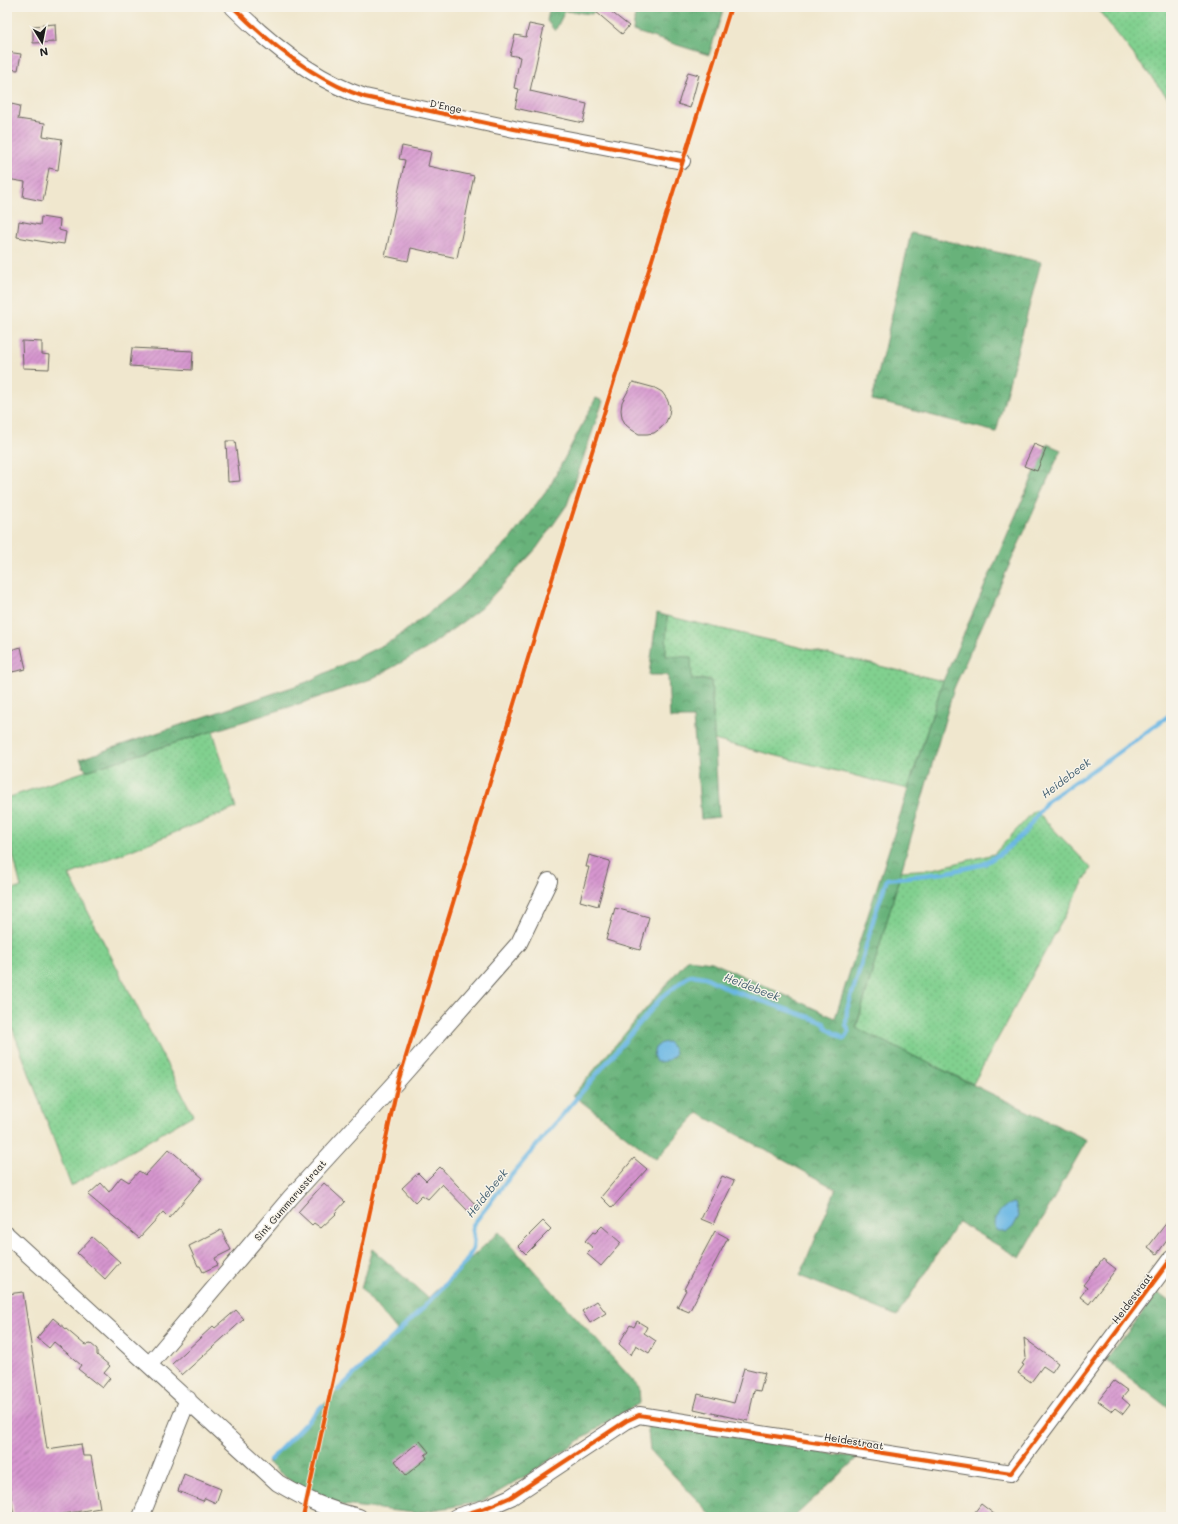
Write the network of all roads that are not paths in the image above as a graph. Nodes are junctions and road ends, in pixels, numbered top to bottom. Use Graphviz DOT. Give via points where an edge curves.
graph roads {
  1 [pos="233,7"];
  2 [pos="682,162"];
  3 [pos="549,881"];
  4 [pos="7,1235"];
  5 [pos="1171,1259"];
  6 [pos="149,1365"];
  7 [pos="188,1399"];
  8 [pos="141,1517"];
  9 [pos="359,1517"];
  10 [pos="456,1517"];
  1 -- 2 [label="street, D'Enge" via="255,29 298,62 346,91 514,129"];
  3 -- 6 [label="street, Sint Gummarusstraat" via="519,943 291,1197"];
  4 -- 6 [label="street"];
  5 -- 10 [label="street, Heidestraat" via="1011,1472 639,1415 626,1421 511,1498"];
  6 -- 7 [label="street"];
  7 -- 8 [label="street"];
  7 -- 9 [label="street" via="278,1483 306,1500"];
}
